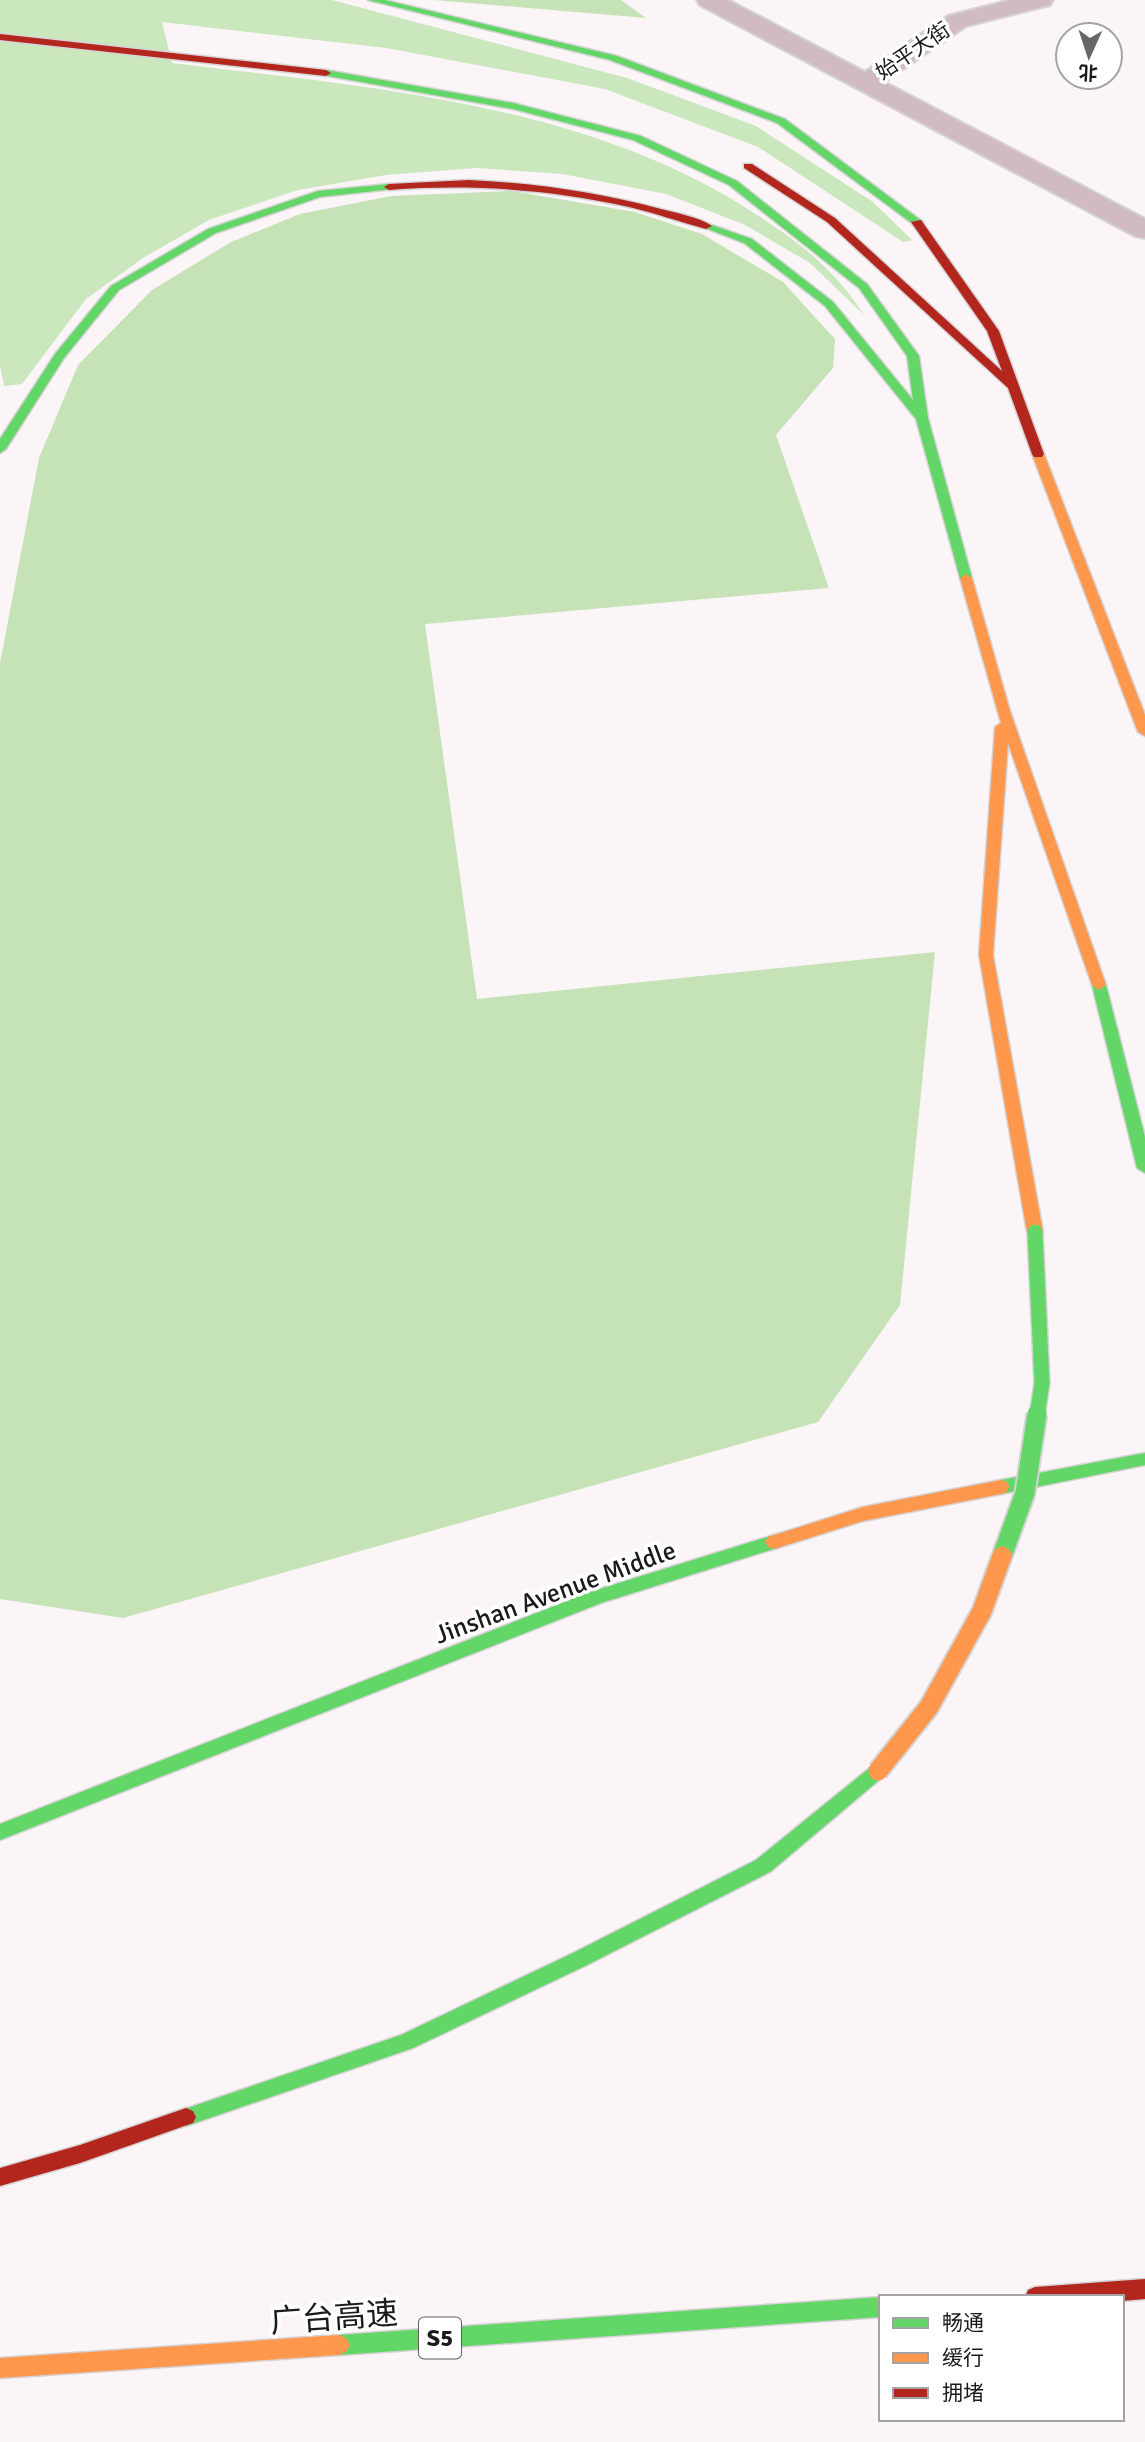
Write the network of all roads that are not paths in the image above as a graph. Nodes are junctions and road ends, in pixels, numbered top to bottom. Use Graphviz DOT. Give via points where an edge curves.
graph roads {
  1 [pos="373,0"];
  2 [pos="709,0"];
  3 [pos="1041,0"];
  4 [pos="0,37"];
  5 [pos="196,42"];
  6 [pos="448,78"];
  7 [pos="866,83"];
  8 [pos="738,160"];
  9 [pos="1145,230"];
  10 [pos="1012,387"];
  11 [pos="922,418"];
  12 [pos="0,449"];
  13 [pos="1003,711"];
  14 [pos="1145,733"];
  15 [pos="1145,1168"];
  16 [pos="1145,1459"];
  17 [pos="0,1832"];
  18 [pos="0,2177"];
  19 [pos="1145,2289"];
  20 [pos="1062,2295"];
  21 [pos="879,2307"];
  22 [pos="0,2368"];
  1 -- 10 [label="main road" via="613,58 781,121 917,221 993,331"];
  2 -- 7 [label="street"];
  3 -- 7 [label="street, 始平大街" via="957,21"];
  4 -- 11 [label="main road" via="332,74 513,106 637,138 733,183 863,286 913,356"];
  5 -- 6 [label="main road"];
  7 -- 9 [label="street"];
  8 -- 10 [label="main road" via="831,220"];
  10 -- 14 [label="main road"];
  11 -- 12 [label="main road" via="829,304 748,241 653,208 547,189 417,184 306,198 212,231 115,288 59,356"];
  11 -- 13 [label="main road"];
  13 -- 15 [label="main road" via="1094,964"];
  13 -- 18 [label="main road, bridge" via="986,955 1035,1232 1042,1383 1025,1493 982,1611 929,1707 878,1771 763,1866 580,1959 406,2042"];
  16 -- 17 [label="main road, Jinshan Avenue Middle" via="863,1514 596,1597"];
  19 -- 20 [label="main road"];
  21 -- 22 [label="main road, 广台高速 / S5"];
}
